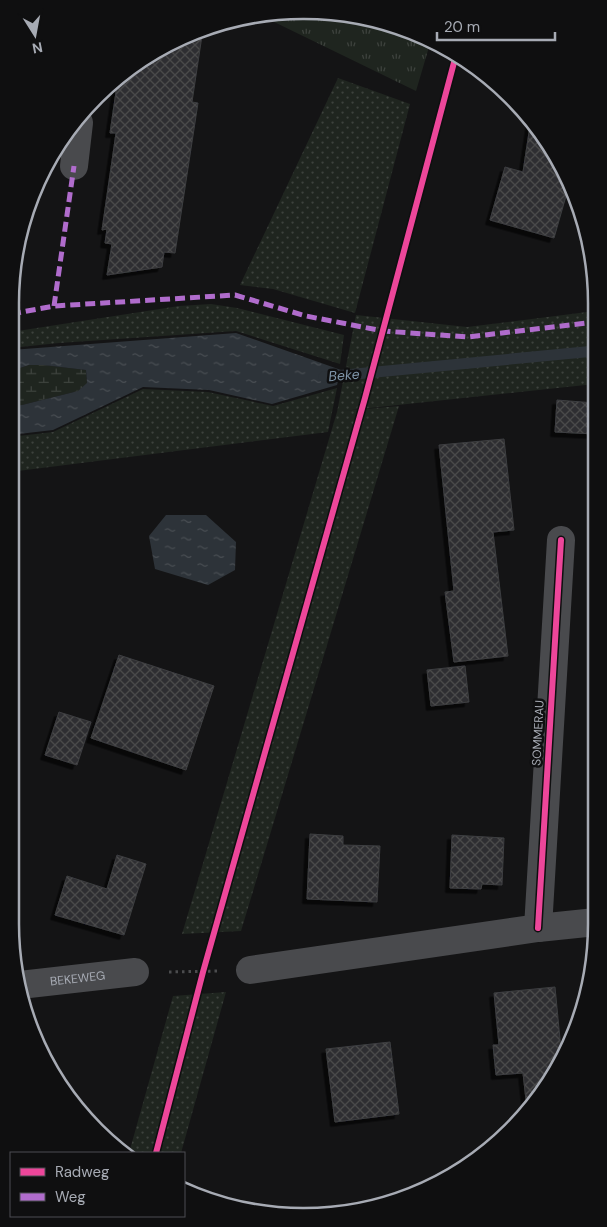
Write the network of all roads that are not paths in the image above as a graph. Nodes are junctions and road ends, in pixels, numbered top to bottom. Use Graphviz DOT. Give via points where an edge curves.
graph roads {
  1 [pos="79,128"];
  2 [pos="74,166"];
  3 [pos="561,540"];
  4 [pos="588,923"];
  5 [pos="538,928"];
  6 [pos="250,970"];
  7 [pos="135,972"];
  8 [pos="25,984"];
  1 -- 2 [label="street"];
  3 -- 5 [label="street, SOMMERAU"];
  4 -- 5 [label="street"];
  5 -- 6 [label="street"];
  7 -- 8 [label="street, BEKEWEG"];
}
